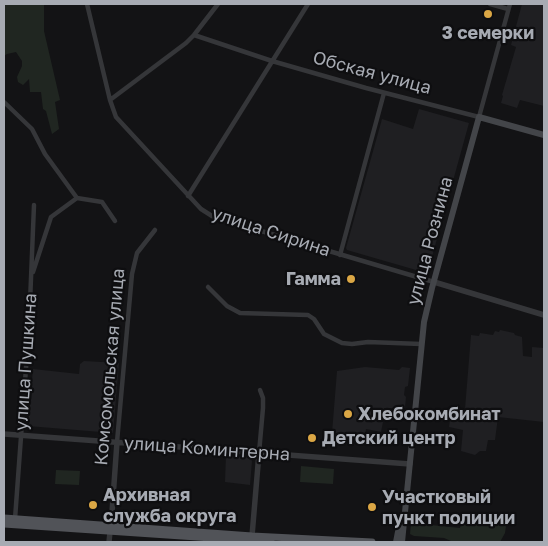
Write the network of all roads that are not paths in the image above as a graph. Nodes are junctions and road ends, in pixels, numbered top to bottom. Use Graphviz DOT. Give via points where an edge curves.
graph roads {
  1 [pos="87,4"];
  2 [pos="218,4"];
  3 [pos="308,4"];
  4 [pos="490,4"];
  5 [pos="509,6"];
  6 [pos="194,35"];
  7 [pos="272,62"];
  8 [pos="384,93"];
  9 [pos="110,100"];
  10 [pos="4,102"];
  11 [pos="479,117"];
  12 [pos="544,135"];
  13 [pos="188,196"];
  14 [pos="77,198"];
  15 [pos="34,205"];
  16 [pos="115,221"];
  17 [pos="155,230"];
  18 [pos="340,254"];
  19 [pos="32,275"];
  20 [pos="434,282"];
  21 [pos="208,287"];
  22 [pos="544,315"];
  23 [pos="421,344"];
  24 [pos="260,390"];
  25 [pos="4,434"];
  26 [pos="21,435"];
  27 [pos="117,442"];
  28 [pos="259,453"];
  29 [pos="410,464"];
  30 [pos="406,492"];
  31 [pos="4,518"];
  32 [pos="14,519"];
  33 [pos="4,524"];
  34 [pos="111,529"];
  35 [pos="252,540"];
  36 [pos="109,542"];
  37 [pos="270,542"];
  38 [pos="372,542"];
  39 [pos="396,542"];
  40 [pos="402,542"];
  1 -- 9 [label="street, улица Сирина"];
  2 -- 6 [label="street"];
  3 -- 7 [label="street"];
  4 -- 5 [label="street"];
  5 -- 11 [label="street, улица Рознина"];
  6 -- 7 [label="street, Обская улица"];
  6 -- 9 [label="street"];
  7 -- 8 [label="street, Обская улица"];
  7 -- 13 [label="street"];
  8 -- 11 [label="street, Обская улица"];
  8 -- 18 [label="street"];
  9 -- 13 [label="street, улица Сирина" via="118,120"];
  10 -- 14 [label="street" via="32,130"];
  11 -- 12 [label="main road, Обская улица"];
  11 -- 20 [label="main road, улица Рознина"];
  13 -- 18 [label="street, улица Сирина" via="217,218"];
  14 -- 16 [label="street" via="102,202"];
  14 -- 19 [label="street" via="51,217"];
  15 -- 19 [label="street, улица Пушкина"];
  17 -- 27 [label="street, Комсомольская улица" via="137,253 132,274"];
  18 -- 20 [label="street, улица Сирина"];
  19 -- 26 [label="street, улица Пушкина"];
  20 -- 22 [label="street, улица Сирина"];
  20 -- 23 [label="main road, улица Рознина"];
  21 -- 23 [label="street" via="227,306 240,313 308,315 324,334 342,343"];
  23 -- 29 [label="main road, улица Рознина"];
  24 -- 28 [label="street" via="263,408"];
  25 -- 26 [label="street, улица Коминтерна"];
  26 -- 27 [label="street, улица Коминтерна"];
  26 -- 32 [label="street, улица Пушкина"];
  27 -- 28 [label="street, улица Коминтерна"];
  27 -- 34 [label="street, Комсомольская улица"];
  28 -- 29 [label="street, улица Коминтерна"];
  28 -- 35 [label="street"];
  29 -- 30 [label="main road, улица Рознина"];
  30 -- 39 [label="main road, улица Рознина"];
  30 -- 40 [label="main road, улица Рознина"];
  31 -- 32 [label="main road"];
  32 -- 34 [label="main road"];
  33 -- 34 [label="main road"];
  34 -- 35 [label="main road"];
  34 -- 36 [label="street, Комсомольская улица"];
  35 -- 37 [label="main road"];
  35 -- 38 [label="main road"];
}
